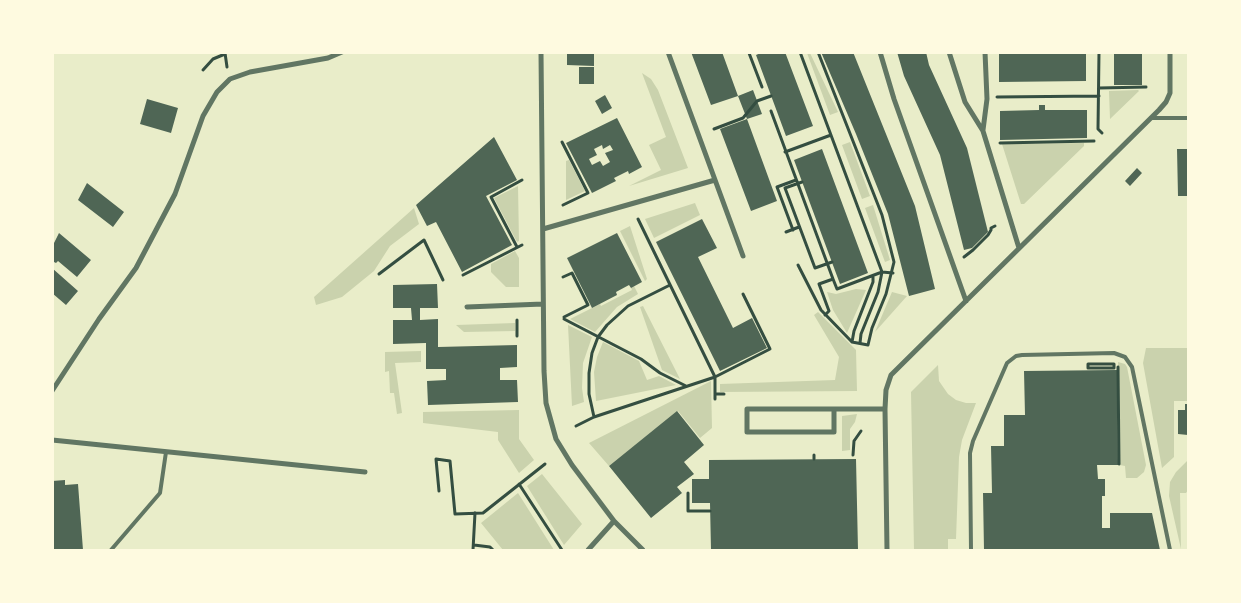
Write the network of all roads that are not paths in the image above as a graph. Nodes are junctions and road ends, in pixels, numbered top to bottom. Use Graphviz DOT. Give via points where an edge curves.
graph roads {
  1 [pos="342,52"];
  2 [pos="541,52"];
  3 [pos="668,52"];
  4 [pos="880,52"];
  5 [pos="949,52"];
  6 [pos="985,52"];
  7 [pos="1170,52"];
  8 [pos="1151,118"];
  9 [pos="1188,118"];
  10 [pos="983,131"];
  11 [pos="715,180"];
  12 [pos="542,229"];
  13 [pos="1019,248"];
  14 [pos="743,256"];
  15 [pos="966,301"];
  16 [pos="543,304"];
  17 [pos="467,307"];
  18 [pos="52,391"];
  19 [pos="885,409"];
  20 [pos="834,410"];
  21 [pos="52,440"];
  22 [pos="166,452"];
  23 [pos="365,472"];
  24 [pos="614,520"];
  25 [pos="110,550"];
  26 [pos="588,550"];
  27 [pos="643,550"];
  28 [pos="887,550"];
  29 [pos="971,550"];
  30 [pos="1170,550"];
  1 -- 18 [label="street" via="328,58 250,72 230,80 217,92 203,116 176,194 136,268"];
  2 -- 12 [label="street"];
  3 -- 11 [label="street"];
  4 -- 15 [label="street"];
  5 -- 10 [label="street" via="965,102"];
  6 -- 10 [label="street" via="987,99"];
  7 -- 8 [label="street" via="1170,93"];
  8 -- 9 [label="lane"];
  8 -- 13 [label="street"];
  10 -- 13 [label="street"];
  11 -- 12 [label="street"];
  11 -- 14 [label="street"];
  12 -- 16 [label="street"];
  13 -- 15 [label="street"];
  15 -- 19 [label="street" via="892,375 886,390"];
  16 -- 17 [label="street"];
  16 -- 24 [label="street" via="546,404 556,439"];
  19 -- 20 [label="street"];
  19 -- 28 [label="street"];
  20 -- 20 [label="street" via="747,409 747,432 834,432"];
  21 -- 22 [label="street"];
  22 -- 23 [label="street"];
  22 -- 25 [label="lane" via="160,493"];
  24 -- 26 [label="street"];
  24 -- 27 [label="street"];
  29 -- 30 [label="lane" via="970,453 1007,363 1022,355 1114,353 1125,357 1132,367"];
}
